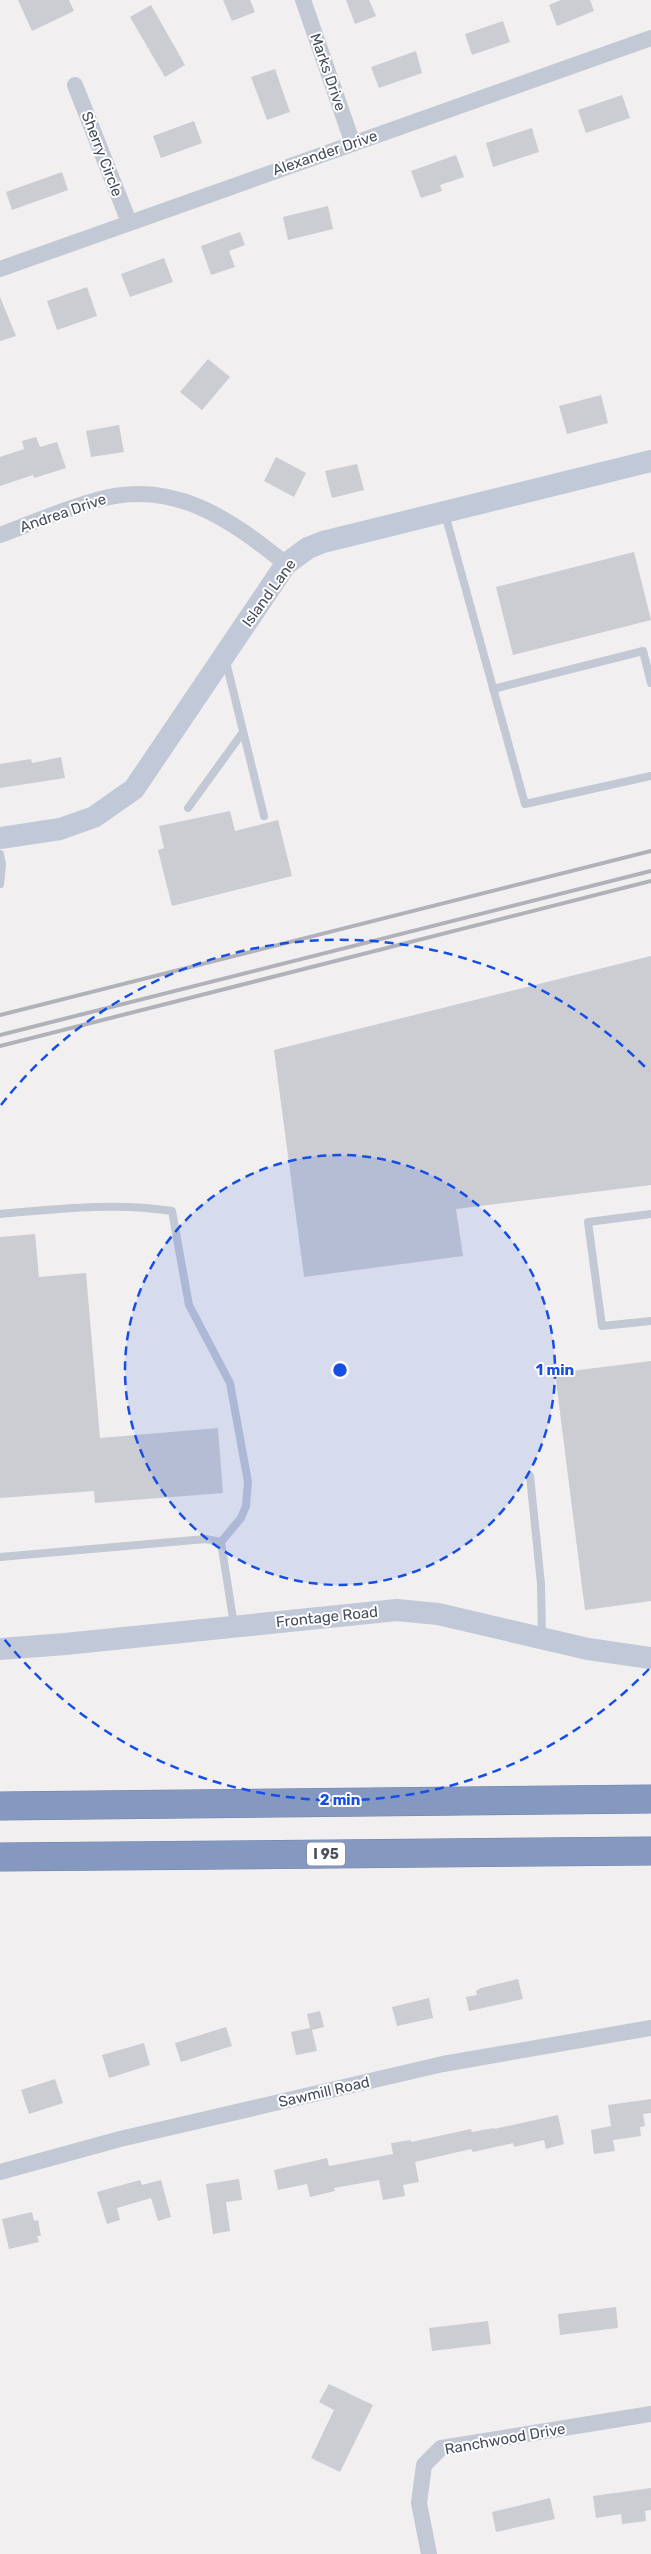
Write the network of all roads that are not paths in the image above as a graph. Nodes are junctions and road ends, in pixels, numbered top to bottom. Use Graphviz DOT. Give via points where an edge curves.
graph roads {
  1 [pos="302,0"];
  2 [pos="651,38"];
  3 [pos="75,85"];
  4 [pos="353,144"];
  5 [pos="129,222"];
  6 [pos="0,269"];
  7 [pos="651,461"];
  8 [pos="445,512"];
  9 [pos="0,534"];
  10 [pos="286,564"];
  11 [pos="225,658"];
  12 [pos="651,683"];
  13 [pos="493,689"];
  14 [pos="243,732"];
  15 [pos="651,776"];
  16 [pos="188,808"];
  17 [pos="264,816"];
  18 [pos="0,838"];
  19 [pos="0,854"];
  20 [pos="0,884"];
  21 [pos="0,1214"];
  22 [pos="651,1214"];
  23 [pos="651,1322"];
  24 [pos="530,1476"];
  25 [pos="221,1542"];
  26 [pos="0,1557"];
  27 [pos="234,1627"];
  28 [pos="542,1637"];
  29 [pos="0,1649"];
  30 [pos="651,1658"];
  31 [pos="651,1799"];
  32 [pos="0,1806"];
  33 [pos="651,1851"];
  34 [pos="0,1857"];
  35 [pos="651,2028"];
  36 [pos="0,2172"];
  37 [pos="651,2414"];
  38 [pos="429,2554"];
  1 -- 4 [label="street, Marks Drive"];
  2 -- 4 [label="street, Alexander Drive"];
  3 -- 5 [label="street, Sherry Circle"];
  4 -- 5 [label="street, Alexander Drive"];
  5 -- 6 [label="street, Alexander Drive"];
  7 -- 8 [label="street, Island Lane"];
  8 -- 10 [label="street, Island Lane" via="323,542 308,548"];
  8 -- 13 [label="lane"];
  9 -- 10 [label="street, Andrea Drive" via="97,500 121,495 166,496 190,502 222,518"];
  10 -- 11 [label="street, Island Lane"];
  11 -- 14 [label="lane"];
  11 -- 18 [label="street, Island Lane" via="143,777 122,799 94,818 60,829"];
  12 -- 13 [label="lane" via="643,651"];
  13 -- 15 [label="lane" via="525,804"];
  14 -- 16 [label="lane"];
  14 -- 17 [label="lane"];
  19 -- 20 [label="lane"];
  21 -- 25 [label="lane" via="86,1207 145,1207 172,1211 189,1305 230,1383 248,1482 246,1506 241,1518"];
  22 -- 23 [label="lane" via="588,1222 602,1326"];
  24 -- 28 [label="lane" via="541,1584"];
  25 -- 26 [label="lane" via="206,1539"];
  25 -- 27 [label="lane"];
  27 -- 28 [label="street, Frontage Road" via="397,1610 438,1614"];
  27 -- 29 [label="street, Frontage Road"];
  28 -- 30 [label="street, Frontage Road" via="588,1649"];
  31 -- 32 [label="highway"];
  33 -- 34 [label="highway, I 95"];
  35 -- 36 [label="street, Sawmill Road" via="443,2064 120,2139"];
  37 -- 38 [label="street, Ranchwood Drive" via="441,2448 424,2465 419,2503"];
}
